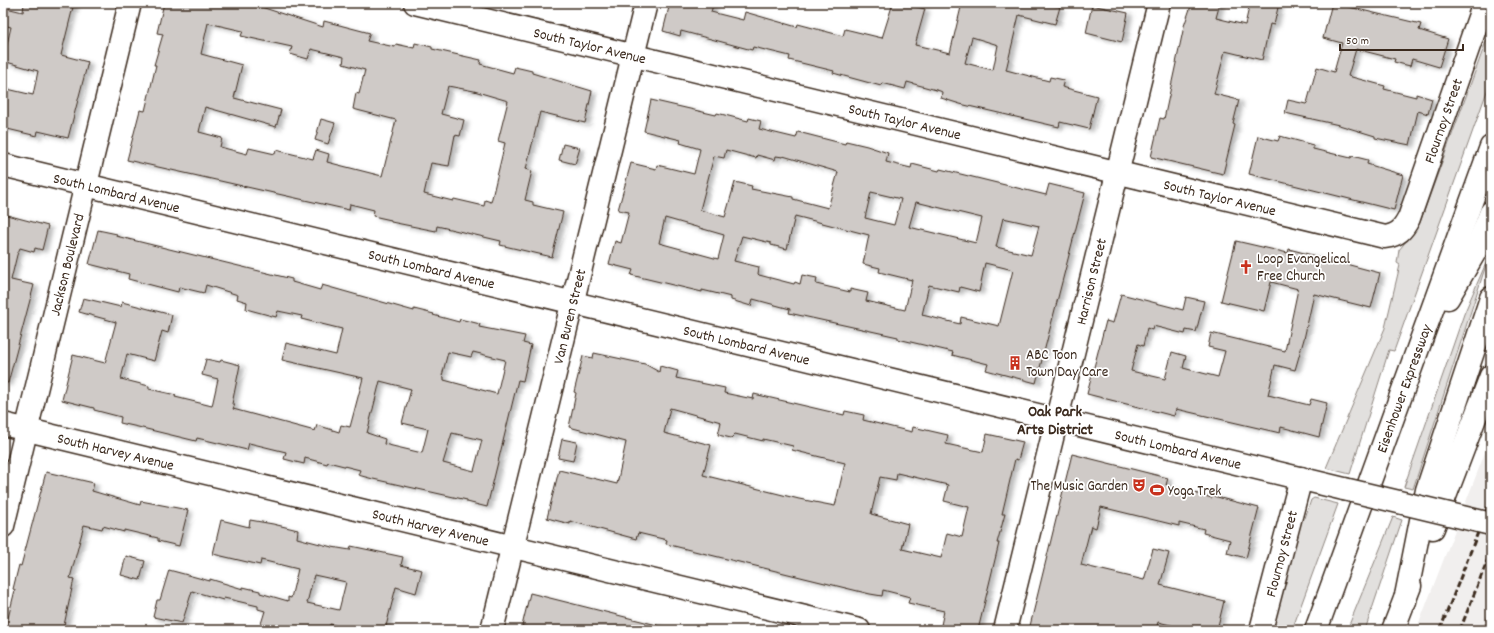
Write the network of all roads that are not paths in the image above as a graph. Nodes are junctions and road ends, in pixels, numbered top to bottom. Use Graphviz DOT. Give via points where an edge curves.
graph roads {
  1 [pos="130,3"];
  2 [pos="415,3"];
  3 [pos="646,3"];
  4 [pos="1159,3"];
  5 [pos="1482,3"];
  6 [pos="633,56"];
  7 [pos="1491,146"];
  8 [pos="3,165"];
  9 [pos="1117,172"];
  10 [pos="86,185"];
  11 [pos="1491,212"];
  12 [pos="1395,236"];
  13 [pos="1491,298"];
  14 [pos="572,302"];
  15 [pos="1420,345"];
  16 [pos="1491,376"];
  17 [pos="1056,419"];
  18 [pos="3,424"];
  19 [pos="26,429"];
  20 [pos="1301,478"];
  21 [pos="1491,524"];
  22 [pos="3,526"];
  23 [pos="513,547"];
  24 [pos="1405,600"];
  25 [pos="492,630"];
  26 [pos="859,630"];
  27 [pos="1005,630"];
  28 [pos="1261,630"];
  29 [pos="1316,630"];
  30 [pos="1393,630"];
  1 -- 10 [label="main road, Jackson Boulevard"];
  2 -- 6 [label="main road, South Taylor Avenue"];
  3 -- 6 [label="main road, Van Buren Street"];
  4 -- 9 [label="main road, Harrison Street"];
  5 -- 12 [label="main road, Flournoy Street" via="1409,218"];
  6 -- 9 [label="main road, South Taylor Avenue"];
  6 -- 14 [label="main road, Van Buren Street"];
  7 -- 15 [label="main road, Eisenhower Expressway"];
  8 -- 10 [label="main road, South Lombard Avenue"];
  9 -- 12 [label="main road, South Taylor Avenue" via="1376,236"];
  9 -- 17 [label="main road, Harrison Street"];
  10 -- 14 [label="main road, South Lombard Avenue"];
  10 -- 19 [label="main road, Jackson Boulevard"];
  11 -- 15 [label="main road" via="1475,252"];
  13 -- 24 [label="main road" via="1427,490"];
  14 -- 17 [label="main road, South Lombard Avenue"];
  14 -- 23 [label="main road, Van Buren Street"];
  15 -- 29 [label="main road, Eisenhower Expressway"];
  16 -- 24 [label="main road"];
  17 -- 20 [label="main road, South Lombard Avenue"];
  17 -- 27 [label="main road, Harrison Street"];
  18 -- 19 [label="main road, South Harvey Avenue"];
  19 -- 22 [label="main road, Jackson Boulevard"];
  19 -- 23 [label="main road, South Harvey Avenue"];
  20 -- 21 [label="main road, South Lombard Avenue, bridge"];
  20 -- 28 [label="main road, Flournoy Street"];
  23 -- 25 [label="main road, Van Buren Street"];
  23 -- 26 [label="main road, South Harvey Avenue"];
  24 -- 30 [label="main road"];
}
